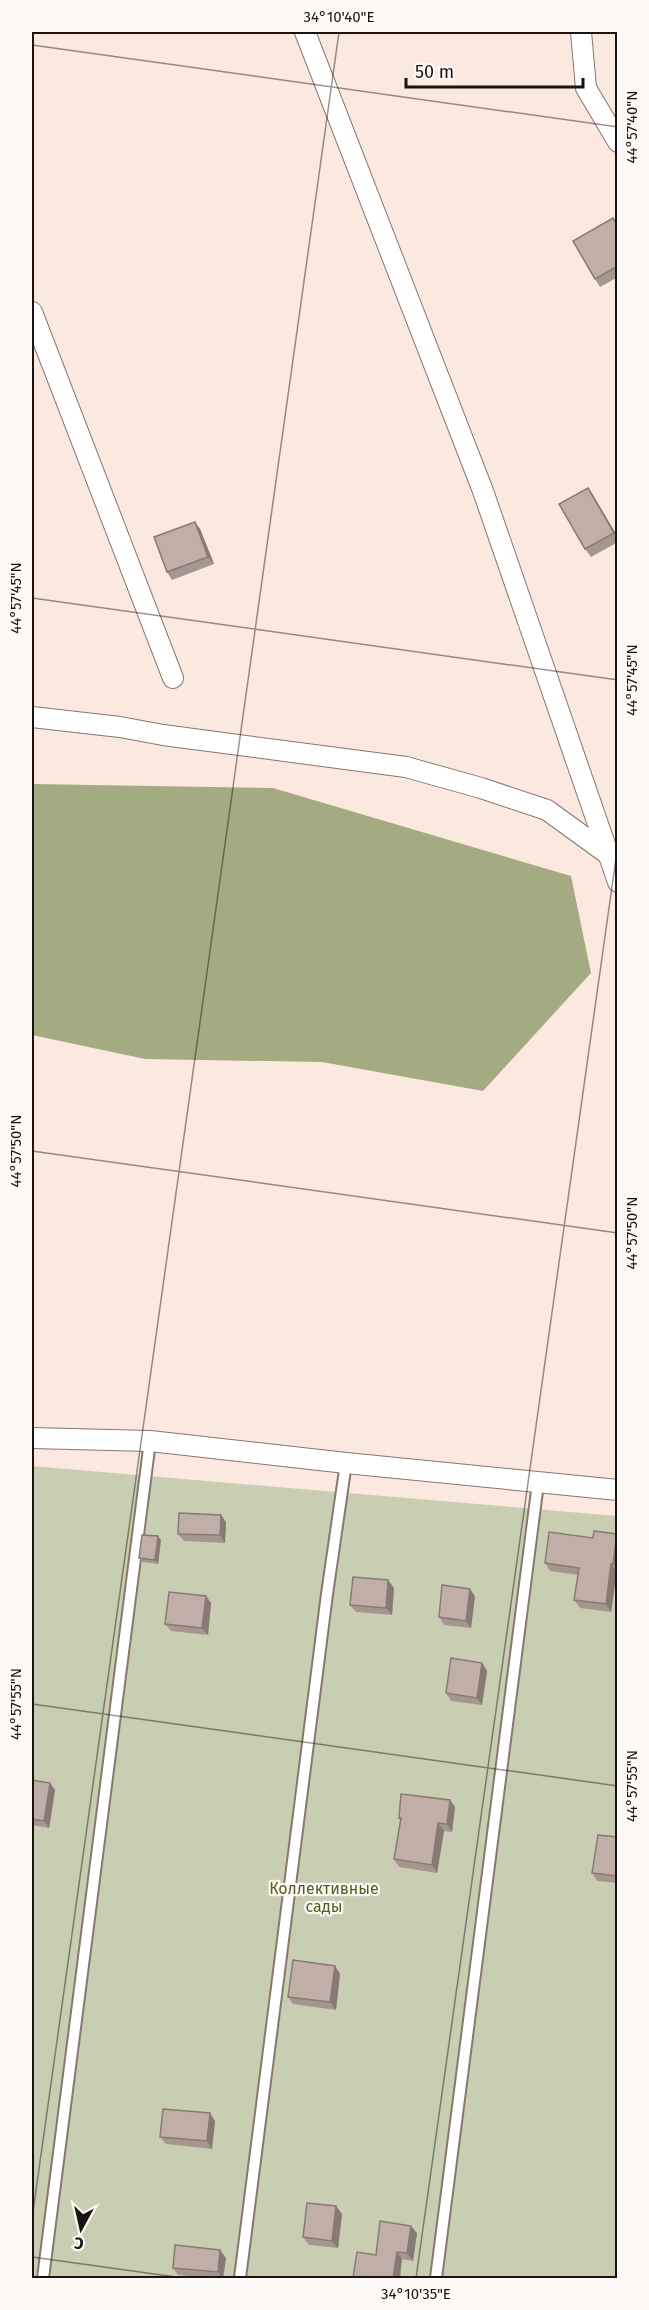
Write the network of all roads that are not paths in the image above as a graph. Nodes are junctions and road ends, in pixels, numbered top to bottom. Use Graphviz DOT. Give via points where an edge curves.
graph roads {
  1 [pos="305,32"];
  2 [pos="581,32"];
  3 [pos="618,142"];
  4 [pos="32,312"];
  5 [pos="173,678"];
  6 [pos="32,717"];
  7 [pos="609,855"];
  8 [pos="618,882"];
  9 [pos="32,1438"];
  10 [pos="150,1441"];
  11 [pos="346,1463"];
  12 [pos="537,1483"];
  13 [pos="618,1490"];
  14 [pos="43,2278"];
  15 [pos="240,2278"];
  16 [pos="436,2278"];
  1 -- 7 [label="street" via="483,491"];
  2 -- 3 [label="street" via="586,88"];
  4 -- 5 [label="street"];
  6 -- 7 [label="street" via="406,767 547,810"];
  7 -- 8 [label="street"];
  9 -- 10 [label="street"];
  10 -- 11 [label="street"];
  10 -- 14 [label="lane"];
  11 -- 12 [label="street"];
  11 -- 15 [label="lane"];
  12 -- 13 [label="street"];
  12 -- 16 [label="lane"];
}
